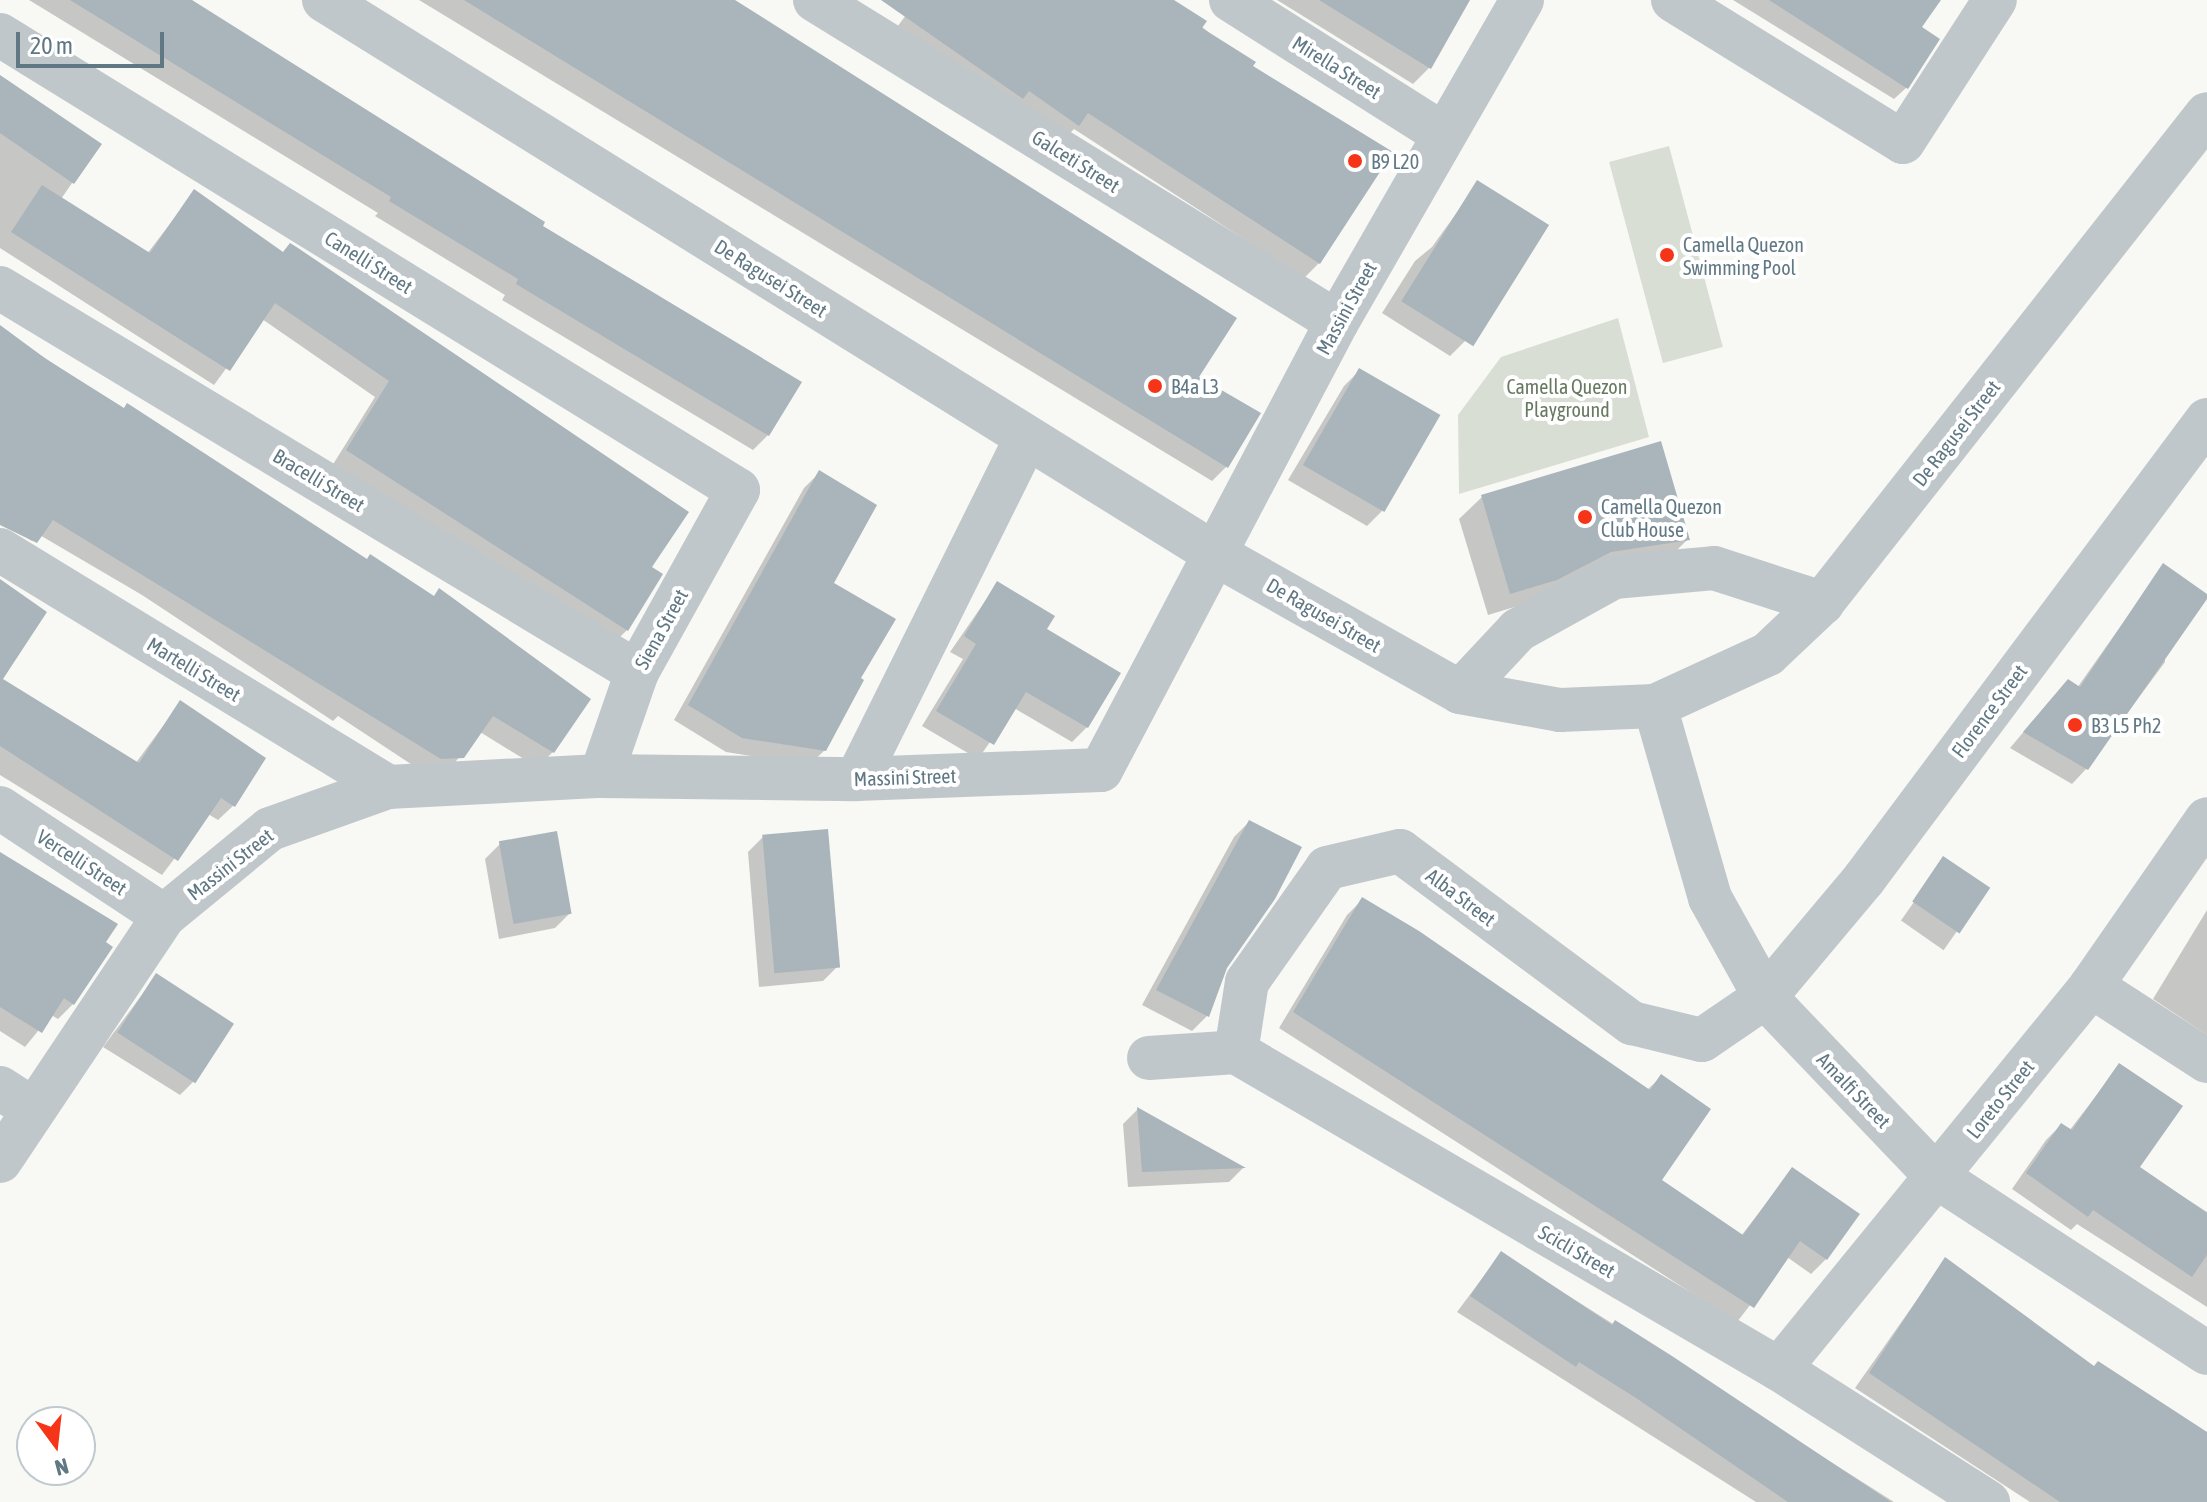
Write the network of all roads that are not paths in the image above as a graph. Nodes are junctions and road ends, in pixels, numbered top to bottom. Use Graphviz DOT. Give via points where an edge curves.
graph roads {
  1 [pos="324,0"];
  2 [pos="815,0"];
  3 [pos="1231,0"];
  4 [pos="1522,0"];
  5 [pos="1673,0"];
  6 [pos="1995,0"];
  7 [pos="0,35"];
  8 [pos="2207,114"];
  9 [pos="1443,134"];
  10 [pos="0,288"];
  11 [pos="1337,322"];
  12 [pos="2207,420"];
  13 [pos="1026,438"];
  14 [pos="738,490"];
  15 [pos="0,550"];
  16 [pos="1215,554"];
  17 [pos="1822,603"];
  18 [pos="637,672"];
  19 [pos="1460,692"];
  20 [pos="1655,706"];
  21 [pos="601,776"];
  22 [pos="857,779"];
  23 [pos="388,787"];
  24 [pos="0,808"];
  25 [pos="2207,819"];
  26 [pos="164,916"];
  27 [pos="2091,986"];
  28 [pos="1765,997"];
  29 [pos="1236,1052"];
  30 [pos="1149,1058"];
  31 [pos="2207,1061"];
  32 [pos="17,1099"];
  33 [pos="0,1161"];
  34 [pos="1937,1177"];
  35 [pos="2207,1353"];
  36 [pos="1779,1369"];
  37 [pos="1988,1502"];
  1 -- 13 [label="street, De Ragusei Street"];
  2 -- 11 [label="street, Galceti Street"];
  3 -- 9 [label="street, Mirella Street"];
  4 -- 9 [label="street, Massini Street"];
  5 -- 6 [label="street" via="1903,142"];
  7 -- 14 [label="street, Canelli Street"];
  8 -- 17 [label="street, De Ragusei Street"];
  9 -- 11 [label="street, Massini Street"];
  10 -- 18 [label="street, Bracelli Street"];
  11 -- 16 [label="street, Massini Street"];
  12 -- 28 [label="street, Florence Street" via="1864,879"];
  13 -- 16 [label="street, De Ragusei Street"];
  13 -- 22 [label="street"];
  14 -- 18 [label="street, Siena Street"];
  15 -- 23 [label="street, Martelli Street"];
  16 -- 19 [label="street, De Ragusei Street"];
  16 -- 22 [label="street, Massini Street" via="1101,770"];
  17 -- 19 [label="street" via="1714,568 1614,577 1518,630"];
  17 -- 20 [label="street, De Ragusei Street" via="1768,654"];
  18 -- 21 [label="street, Siena Street"];
  19 -- 20 [label="street, De Ragusei Street" via="1560,710"];
  20 -- 28 [label="street, Amalfi Street" via="1710,898"];
  21 -- 22 [label="street, Massini Street"];
  21 -- 23 [label="street, Massini Street"];
  23 -- 26 [label="street, Massini Street" via="270,829"];
  24 -- 26 [label="street, Vercelli Street"];
  25 -- 27 [label="street, Loreto Street"];
  26 -- 32 [label="street, Massini Street"];
  27 -- 31 [label="street"];
  27 -- 34 [label="street, Loreto Street"];
  28 -- 29 [label="street, Alba Street" via="1702,1040 1632,1023 1400,851 1327,868 1247,982"];
  28 -- 34 [label="street, Amalfi Street"];
  29 -- 30 [label="street"];
  29 -- 36 [label="street, Scicli Street"];
  32 -- 33 [label="street, Massini Street"];
  34 -- 35 [label="street, Amalfi Street"];
  34 -- 36 [label="street, Loreto Street"];
  36 -- 37 [label="street, Scicli Street"];
}
